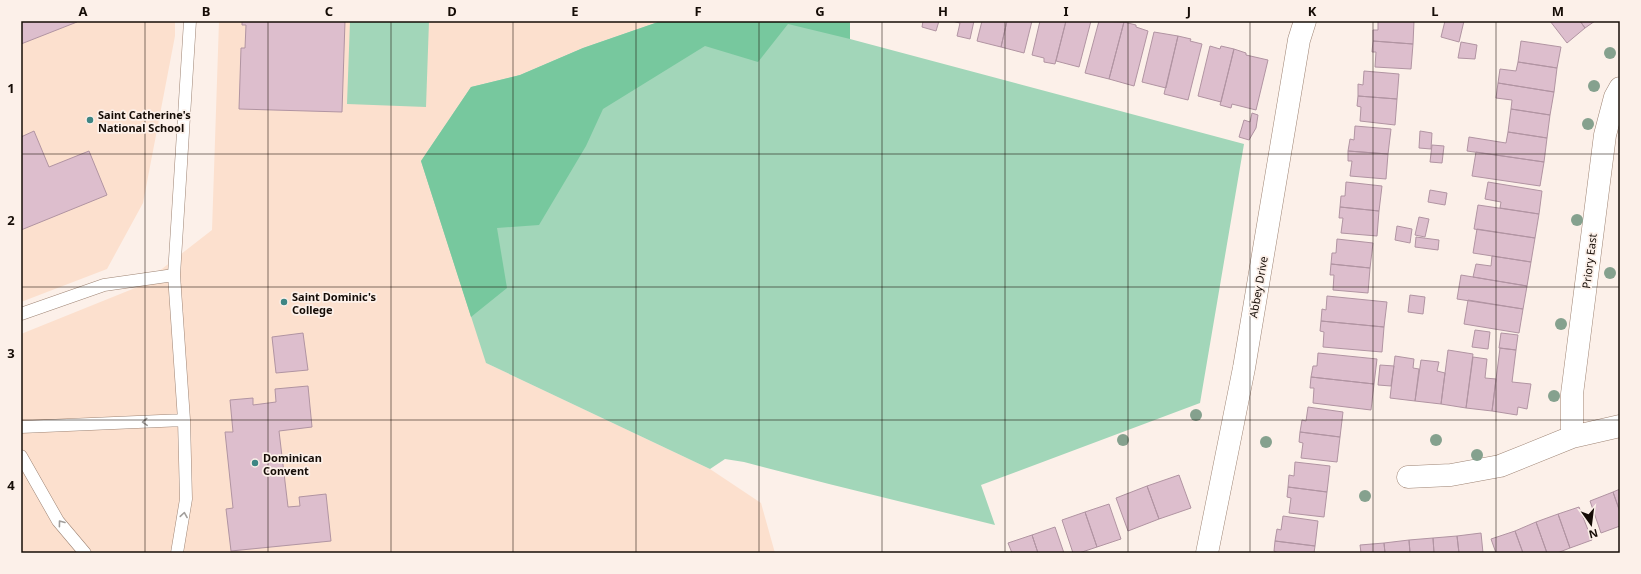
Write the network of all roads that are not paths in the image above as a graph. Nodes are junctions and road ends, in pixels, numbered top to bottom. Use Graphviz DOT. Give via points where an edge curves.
graph roads {
  1 [pos="190,21"];
  2 [pos="1305,21"];
  3 [pos="1620,88"];
  4 [pos="174,275"];
  5 [pos="21,314"];
  6 [pos="184,420"];
  7 [pos="1620,426"];
  8 [pos="21,427"];
  9 [pos="1572,437"];
  10 [pos="21,456"];
  11 [pos="1408,477"];
  12 [pos="85,553"];
  13 [pos="177,553"];
  14 [pos="1207,553"];
  1 -- 4 [label="lane"];
  2 -- 14 [label="street, Abbey Drive" via="1299,40 1244,368"];
  3 -- 9 [label="street, Priory East" via="1615,97 1606,135 1572,394"];
  4 -- 5 [label="lane" via="104,285"];
  4 -- 6 [label="lane"];
  6 -- 8 [label="lane, one-way"];
  13 -- 6 [label="lane, one-way" via="186,499"];
  7 -- 9 [label="street"];
  9 -- 11 [label="street" via="1500,466 1451,475"];
  12 -- 10 [label="lane, one-way" via="58,521"];
}
